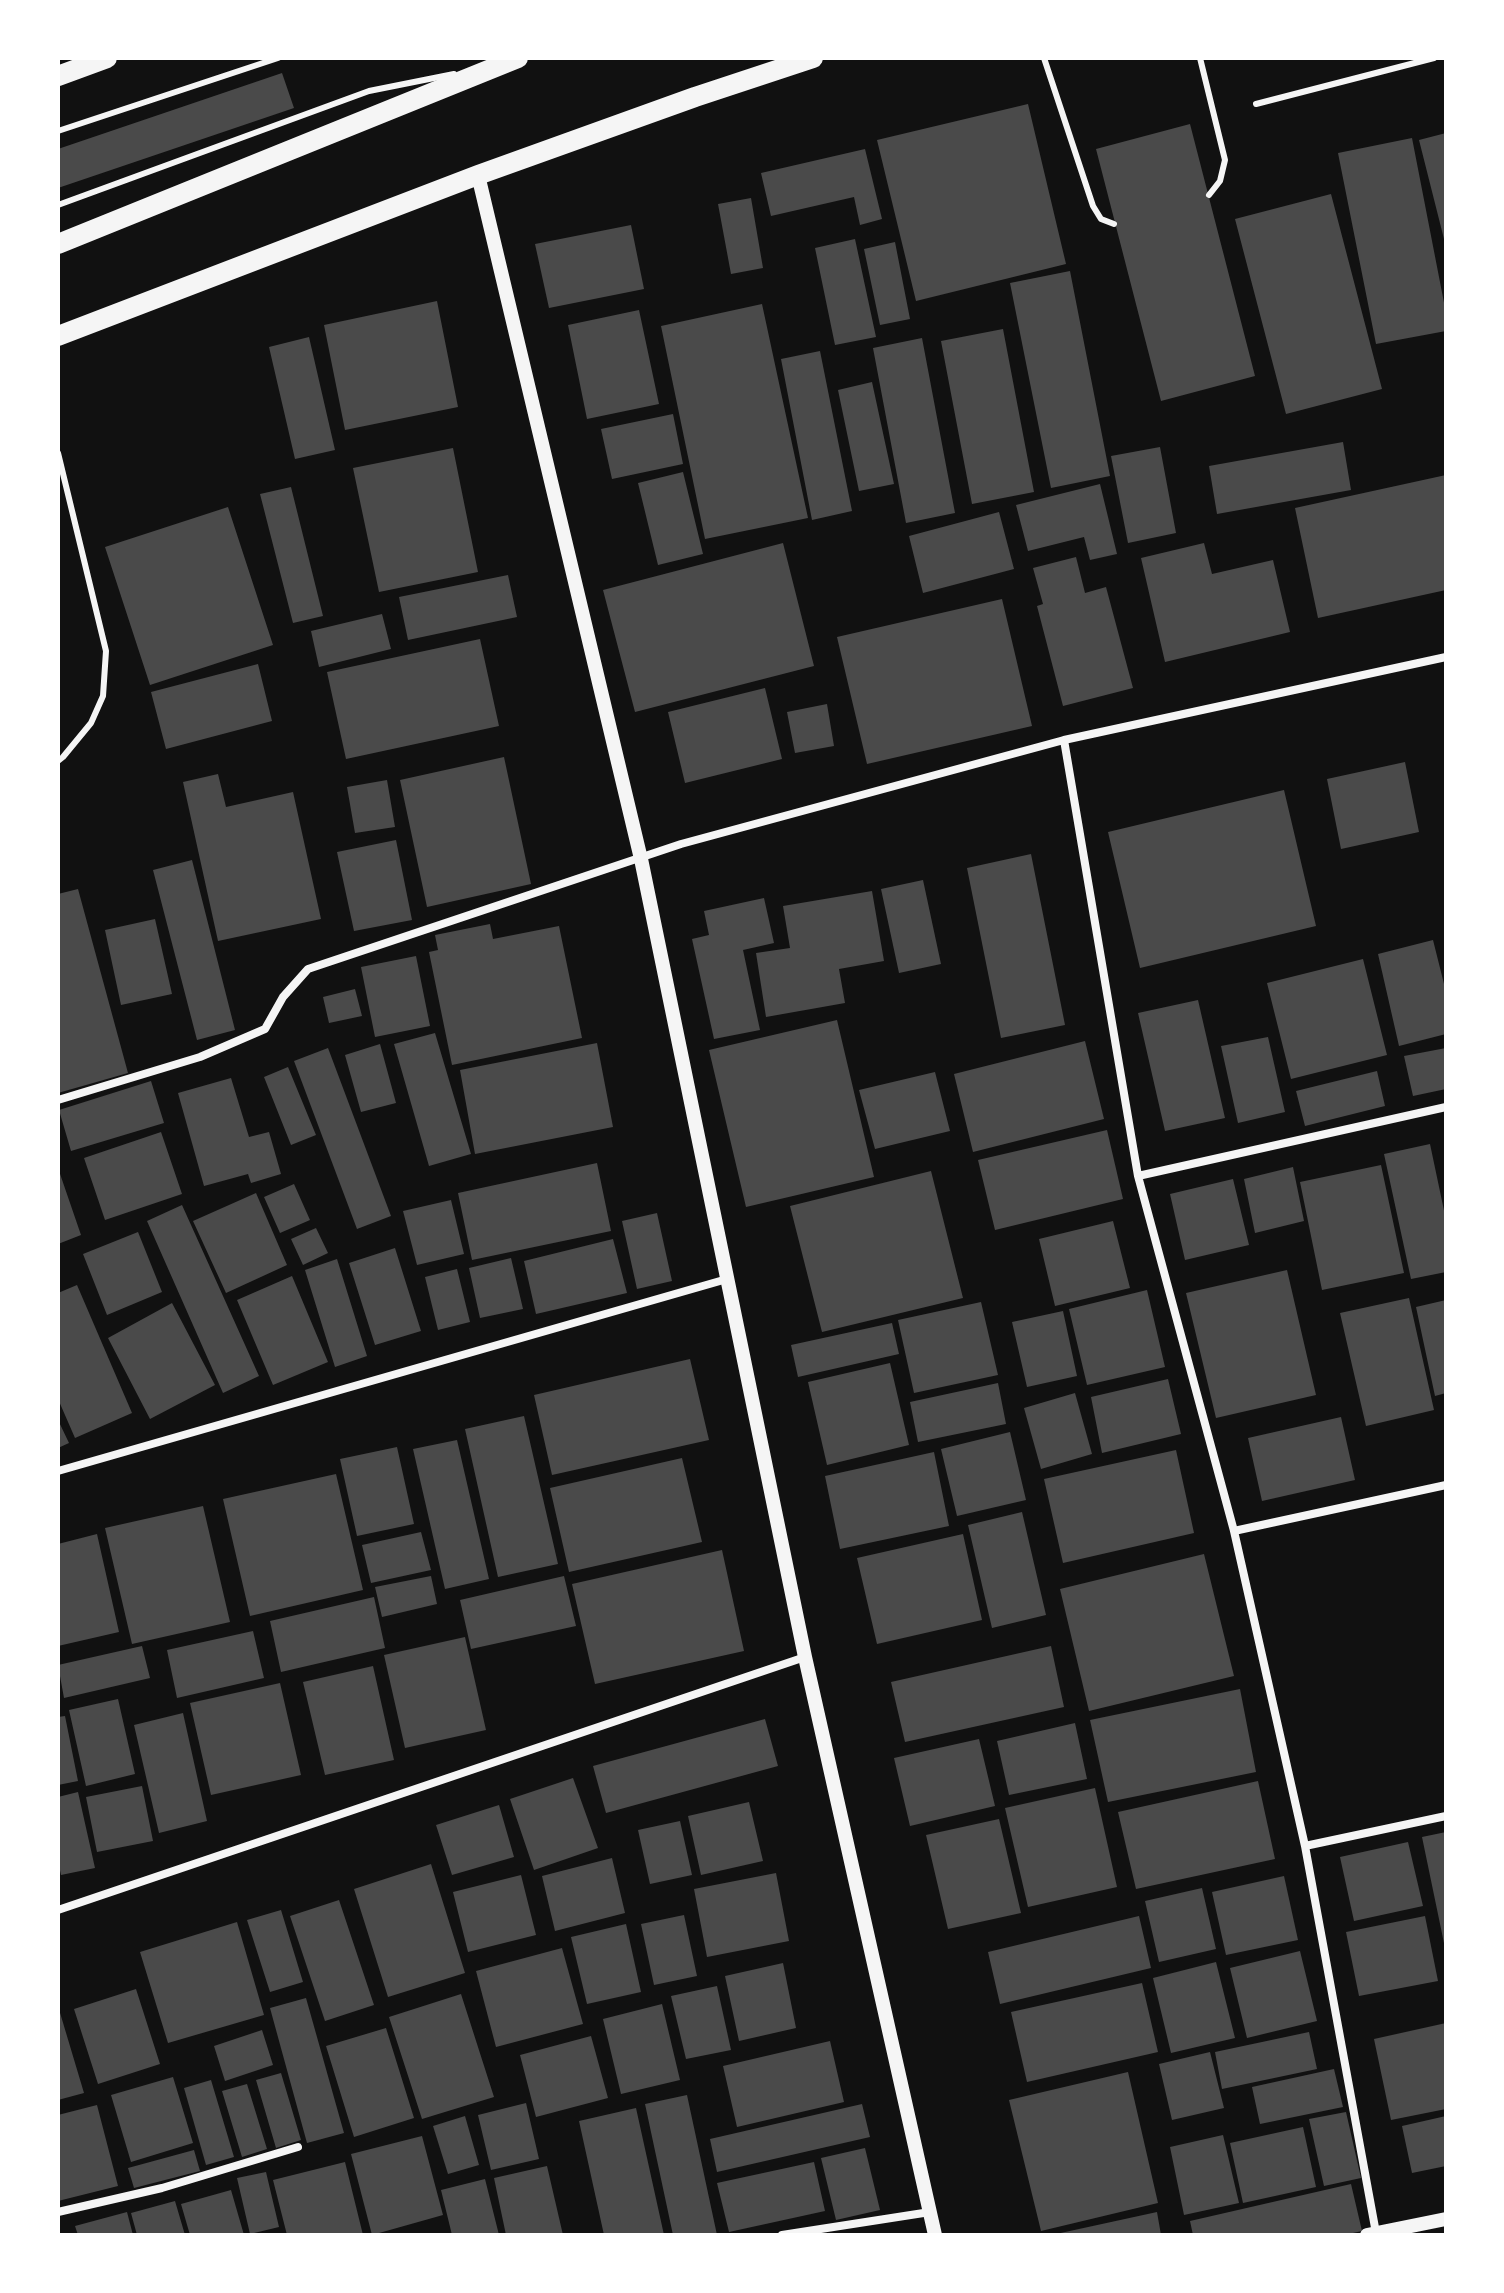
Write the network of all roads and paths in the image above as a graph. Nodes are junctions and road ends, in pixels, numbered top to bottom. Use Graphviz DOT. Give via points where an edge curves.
graph roads {
  1 [pos="107,58"];
  2 [pos="278,58"];
  3 [pos="813,58"];
  4 [pos="1044,58"];
  5 [pos="1200,58"];
  6 [pos="1434,58"];
  7 [pos="511,61"];
  8 [pos="58,76"];
  9 [pos="1256,104"];
  10 [pos="58,131"];
  11 [pos="478,175"];
  12 [pos="1209,195"];
  13 [pos="58,205"];
  14 [pos="1114,224"];
  15 [pos="58,244"];
  16 [pos="58,336"];
  17 [pos="58,453"];
  18 [pos="1446,657"];
  19 [pos="1064,740"];
  20 [pos="58,761"];
  21 [pos="641,859"];
  22 [pos="58,1100"];
  23 [pos="1446,1107"];
  24 [pos="1138,1176"];
  25 [pos="727,1279"];
  26 [pos="58,1471"];
  27 [pos="1446,1485"];
  28 [pos="1234,1531"];
  29 [pos="805,1657"];
  30 [pos="1446,1816"];
  31 [pos="1305,1846"];
  32 [pos="58,1910"];
  33 [pos="298,2147"];
  34 [pos="58,2212"];
  35 [pos="930,2212"];
  36 [pos="1446,2219"];
  37 [pos="1371,2234"];
  38 [pos="782,2235"];
  39 [pos="935,2235"];
  1 -- 8 [label="main road"];
  2 -- 10 [label="lane"];
  3 -- 11 [label="main road"];
  4 -- 14 [label="lane" via="1093,206 1101,219"];
  5 -- 12 [label="lane" via="1225,160 1220,181"];
  6 -- 9 [label="lane"];
  7 -- 13 [label="lane" via="369,91"];
  7 -- 15 [label="main road"];
  11 -- 16 [label="main road"];
  11 -- 21 [label="street"];
  17 -- 20 [label="lane" via="106,651 103,696 91,723"];
  18 -- 19 [label="street"];
  19 -- 21 [label="street"];
  19 -- 24 [label="street"];
  21 -- 22 [label="street" via="308,969 283,997 265,1029 200,1057"];
  21 -- 25 [label="street"];
  23 -- 24 [label="street"];
  24 -- 28 [label="street"];
  25 -- 26 [label="street"];
  25 -- 29 [label="street"];
  27 -- 28 [label="street"];
  28 -- 31 [label="street"];
  29 -- 32 [label="street"];
  29 -- 35 [label="street"];
  30 -- 31 [label="street"];
  31 -- 37 [label="street"];
  33 -- 34 [label="street" via="162,2188"];
  35 -- 38 [label="street"];
  35 -- 39 [label="street"];
  36 -- 37 [label="street"];
}
